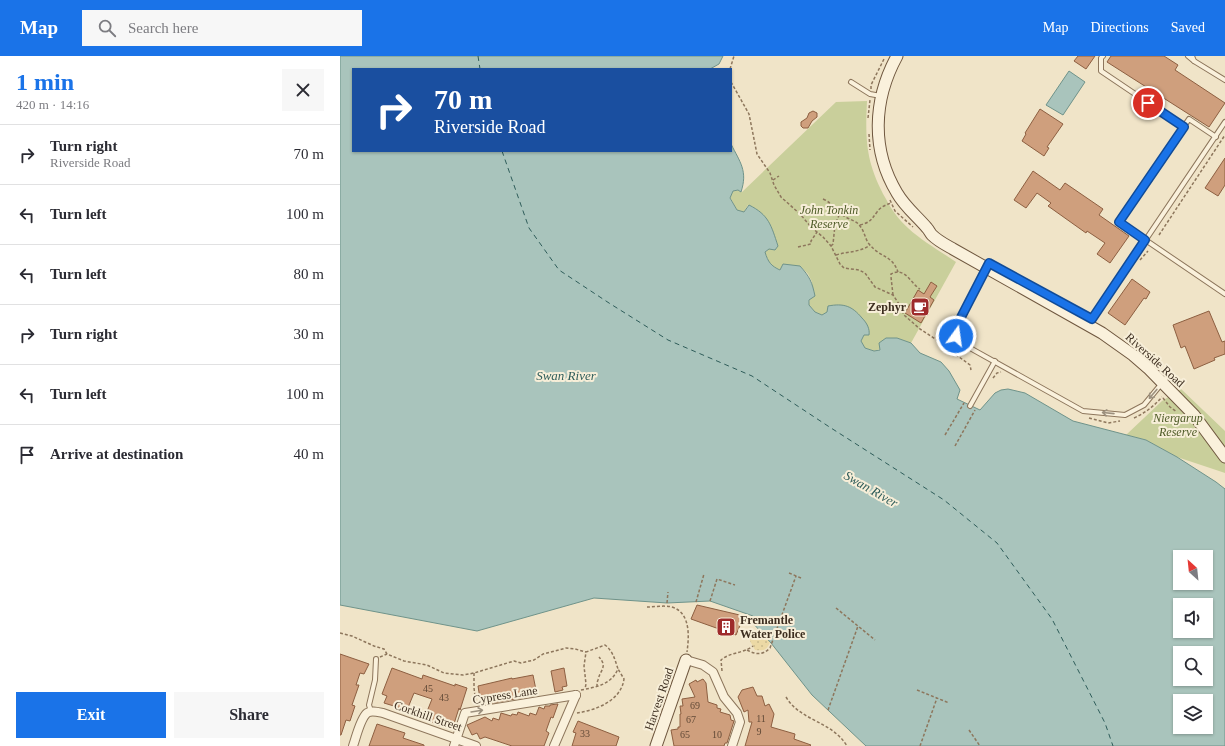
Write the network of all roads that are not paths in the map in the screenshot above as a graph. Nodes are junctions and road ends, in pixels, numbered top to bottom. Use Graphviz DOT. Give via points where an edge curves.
graph roads {
  1 [pos="897,56"];
  2 [pos="1102,56"];
  3 [pos="1188,56"];
  4 [pos="1192,56"];
  5 [pos="1194,61"];
  6 [pos="1225,80"];
  7 [pos="851,82"];
  8 [pos="881,96"];
  9 [pos="1225,122"];
  10 [pos="1184,127"];
  11 [pos="1216,137"];
  12 [pos="1145,240"];
  13 [pos="988,265"];
  14 [pos="1225,294"];
  15 [pos="1090,322"];
  16 [pos="995,361"];
  17 [pos="1165,380"];
  18 [pos="970,406"];
  19 [pos="1225,446"];
  20 [pos="1225,456"];
  21 [pos="376,659"];
  22 [pos="686,660"];
  23 [pos="371,711"];
  24 [pos="455,743"];
  25 [pos="354,746"];
  26 [pos="476,746"];
  27 [pos="554,746"];
  28 [pos="656,746"];
  29 [pos="732,746"];
  1 -- 8 [label="street, Riverside Road"];
  2 -- 10 [label="lane" via="1101,71"];
  3 -- 5 [label="lane"];
  4 -- 5 [label="lane"];
  5 -- 6 [label="lane"];
  7 -- 8 [label="lane" via="870,94"];
  8 -- 13 [label="street, Riverside Road" via="879,134 885,167 897,193 908,209 927,228 938,232"];
  9 -- 11 [label="lane"];
  10 -- 11 [label="lane" via="1189,119"];
  10 -- 12 [label="lane" via="1119,222"];
  11 -- 12 [label="lane"];
  12 -- 14 [label="lane"];
  12 -- 15 [label="lane"];
  13 -- 15 [label="street, Riverside Road"];
  13 -- 16 [label="lane" via="956,327 956,336 961,343"];
  15 -- 17 [label="street, Riverside Road" via="1131,345"];
  17 -- 16 [label="lane, one-way" via="1144,405 1125,415 1082,411"];
  16 -- 18 [label="lane"];
  17 -- 19 [label="street, Riverside Road" via="1189,400"];
  17 -- 20 [label="street, Riverside Road"];
  21 -- 23 [label="lane" via="375,680 369,705"];
  22 -- 28 [label="street, Harvest Road"];
  22 -- 29 [label="street" via="703,665 713,672 724,697 736,713 740,722"];
  23 -- 24 [label="street, Corkhill Street" via="382,713"];
  23 -- 25 [label="street" via="363,719"];
  24 -- 26 [label="street, Corkhill Street"];
  24 -- 27 [label="street, Cypress Lane, one-way" via="465,713 576,695"];
}
